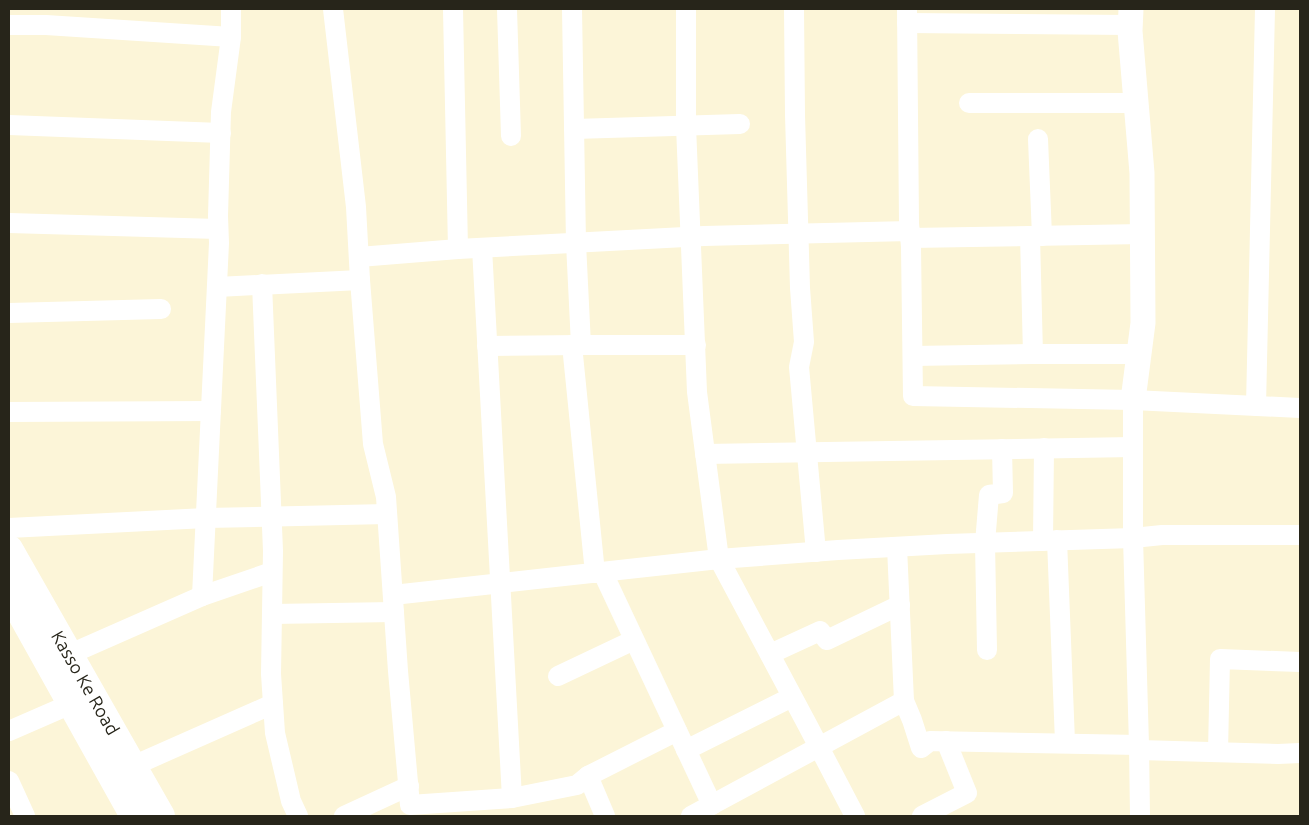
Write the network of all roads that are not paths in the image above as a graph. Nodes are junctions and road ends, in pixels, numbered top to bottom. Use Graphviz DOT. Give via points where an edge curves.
graph roads {
  1 [pos="231,9"];
  2 [pos="333,9"];
  3 [pos="453,9"];
  4 [pos="507,9"];
  5 [pos="572,9"];
  6 [pos="686,9"];
  7 [pos="794,9"];
  8 [pos="1266,9"];
  9 [pos="907,16"];
  10 [pos="1130,17"];
  11 [pos="9,25"];
  12 [pos="231,37"];
  13 [pos="969,103"];
  14 [pos="1136,103"];
  15 [pos="740,124"];
  16 [pos="9,125"];
  17 [pos="686,126"];
  18 [pos="574,129"];
  19 [pos="221,134"];
  20 [pos="511,136"];
  21 [pos="1038,139"];
  22 [pos="9,223"];
  23 [pos="218,229"];
  24 [pos="799,234"];
  25 [pos="1143,234"];
  26 [pos="910,235"];
  27 [pos="1036,236"];
  28 [pos="692,237"];
  29 [pos="576,243"];
  30 [pos="482,248"];
  31 [pos="458,250"];
  32 [pos="359,257"];
  33 [pos="360,280"];
  34 [pos="262,284"];
  35 [pos="217,286"];
  36 [pos="161,309"];
  37 [pos="9,313"];
  38 [pos="576,345"];
  39 [pos="696,345"];
  40 [pos="487,346"];
  41 [pos="1033,354"];
  42 [pos="1139,354"];
  43 [pos="913,356"];
  44 [pos="1133,400"];
  45 [pos="1256,406"];
  46 [pos="1300,408"];
  47 [pos="211,411"];
  48 [pos="9,412"];
  49 [pos="1133,447"];
  50 [pos="1044,448"];
  51 [pos="1002,449"];
  52 [pos="806,453"];
  53 [pos="706,454"];
  54 [pos="388,514"];
  55 [pos="272,517"];
  56 [pos="206,518"];
  57 [pos="9,528"];
  58 [pos="1300,534"];
  59 [pos="1133,538"];
  60 [pos="1050,540"];
  61 [pos="985,543"];
  62 [pos="897,547"];
  63 [pos="9,549"];
  64 [pos="816,552"];
  65 [pos="719,559"];
  66 [pos="272,572"];
  67 [pos="599,573"];
  68 [pos="500,584"];
  69 [pos="9,592"];
  70 [pos="202,596"];
  71 [pos="394,604"];
  72 [pos="900,605"];
  73 [pos="272,614"];
  74 [pos="634,640"];
  75 [pos="987,650"];
  76 [pos="770,654"];
  77 [pos="68,655"];
  78 [pos="1300,662"];
  79 [pos="558,676"];
  80 [pos="792,697"];
  81 [pos="904,701"];
  82 [pos="71,704"];
  83 [pos="273,704"];
  84 [pos="9,731"];
  85 [pos="677,731"];
  86 [pos="946,741"];
  87 [pos="1065,742"];
  88 [pos="819,747"];
  89 [pos="1139,747"];
  90 [pos="686,750"];
  91 [pos="1218,752"];
  92 [pos="1300,753"];
  93 [pos="132,766"];
  94 [pos="588,776"];
  95 [pos="9,781"];
  96 [pos="409,786"];
  97 [pos="512,798"];
  98 [pos="702,812"];
  99 [pos="25,816"];
  100 [pos="134,816"];
  101 [pos="161,816"];
  102 [pos="298,816"];
  103 [pos="344,816"];
  104 [pos="605,816"];
  105 [pos="854,816"];
  106 [pos="922,816"];
  107 [pos="1140,816"];
  1 -- 12 [label="street"];
  2 -- 32 [label="street"];
  3 -- 31 [label="street"];
  4 -- 20 [label="street"];
  5 -- 18 [label="street"];
  6 -- 17 [label="street"];
  7 -- 24 [label="street"];
  8 -- 45 [label="street"];
  9 -- 10 [label="street"];
  9 -- 26 [label="street"];
  10 -- 14 [label="street"];
  11 -- 12 [label="street"];
  12 -- 19 [label="street"];
  13 -- 14 [label="street"];
  14 -- 25 [label="street"];
  15 -- 17 [label="street"];
  16 -- 19 [label="street"];
  17 -- 18 [label="street"];
  17 -- 28 [label="street"];
  18 -- 29 [label="street"];
  19 -- 23 [label="street"];
  21 -- 27 [label="street"];
  22 -- 23 [label="street"];
  23 -- 35 [label="street"];
  24 -- 26 [label="street"];
  24 -- 28 [label="street"];
  24 -- 52 [label="street" via="804,342 799,367"];
  25 -- 27 [label="street"];
  25 -- 42 [label="street" via="1143,323"];
  26 -- 27 [label="street"];
  26 -- 43 [label="street"];
  27 -- 41 [label="street"];
  28 -- 29 [label="street"];
  28 -- 39 [label="street"];
  29 -- 30 [label="street"];
  29 -- 38 [label="street"];
  30 -- 31 [label="street"];
  30 -- 40 [label="street"];
  31 -- 32 [label="street"];
  32 -- 33 [label="street"];
  33 -- 34 [label="street"];
  33 -- 54 [label="street" via="373,444"];
  34 -- 35 [label="street"];
  34 -- 55 [label="street"];
  35 -- 47 [label="street"];
  36 -- 37 [label="street"];
  38 -- 39 [label="street"];
  38 -- 40 [label="street"];
  38 -- 67 [label="street"];
  39 -- 53 [label="street" via="697,392"];
  40 -- 68 [label="street"];
  41 -- 42 [label="street"];
  41 -- 43 [label="street"];
  42 -- 44 [label="street"];
  43 -- 44 [label="street" via="913,396"];
  44 -- 45 [label="street"];
  44 -- 49 [label="street"];
  45 -- 46 [label="street"];
  47 -- 48 [label="street"];
  47 -- 56 [label="street"];
  49 -- 50 [label="street"];
  49 -- 59 [label="street"];
  50 -- 51 [label="street"];
  50 -- 60 [label="street"];
  51 -- 52 [label="street"];
  51 -- 61 [label="street" via="1004,493 989,495"];
  52 -- 53 [label="street"];
  52 -- 64 [label="street"];
  53 -- 65 [label="street"];
  54 -- 55 [label="street"];
  54 -- 71 [label="street"];
  55 -- 56 [label="street"];
  55 -- 66 [label="street"];
  56 -- 57 [label="street"];
  56 -- 70 [label="street"];
  58 -- 59 [label="street" via="1162,534"];
  59 -- 60 [label="street"];
  59 -- 89 [label="street"];
  60 -- 61 [label="street"];
  60 -- 87 [label="street"];
  61 -- 62 [label="street"];
  61 -- 75 [label="street"];
  62 -- 64 [label="street"];
  62 -- 72 [label="street"];
  63 -- 77 [label="main road, Kasso Ke Road"];
  64 -- 65 [label="street"];
  65 -- 67 [label="street"];
  65 -- 76 [label="street"];
  66 -- 70 [label="street"];
  66 -- 73 [label="street"];
  67 -- 68 [label="street"];
  67 -- 74 [label="street"];
  68 -- 71 [label="street"];
  68 -- 97 [label="street"];
  69 -- 82 [label="main road, Kasso Ke Road"];
  70 -- 77 [label="street"];
  71 -- 73 [label="street"];
  71 -- 96 [label="street"];
  72 -- 76 [label="street" via="827,640 820,631"];
  72 -- 81 [label="street"];
  73 -- 83 [label="street"];
  74 -- 79 [label="street"];
  74 -- 85 [label="street"];
  76 -- 80 [label="street"];
  77 -- 93 [label="main road, Kasso Ke Road"];
  78 -- 91 [label="street" via="1220,659"];
  80 -- 88 [label="street"];
  80 -- 90 [label="street"];
  81 -- 86 [label="street" via="921,748 930,740"];
  81 -- 88 [label="street"];
  82 -- 84 [label="street"];
  82 -- 100 [label="main road, Kasso Ke Road"];
  83 -- 93 [label="street"];
  83 -- 102 [label="street" via="275,733 290,801"];
  85 -- 90 [label="street"];
  85 -- 94 [label="street"];
  86 -- 87 [label="street"];
  86 -- 106 [label="street" via="967,793"];
  87 -- 89 [label="street"];
  88 -- 98 [label="street"];
  88 -- 105 [label="street"];
  89 -- 91 [label="street"];
  89 -- 107 [label="street"];
  90 -- 98 [label="street"];
  91 -- 92 [label="street"];
  93 -- 101 [label="main road, Kasso Ke Road"];
  94 -- 97 [label="street" via="577,785"];
  94 -- 104 [label="street"];
  95 -- 99 [label="street"];
  96 -- 97 [label="street" via="410,805"];
  96 -- 103 [label="street"];
}
